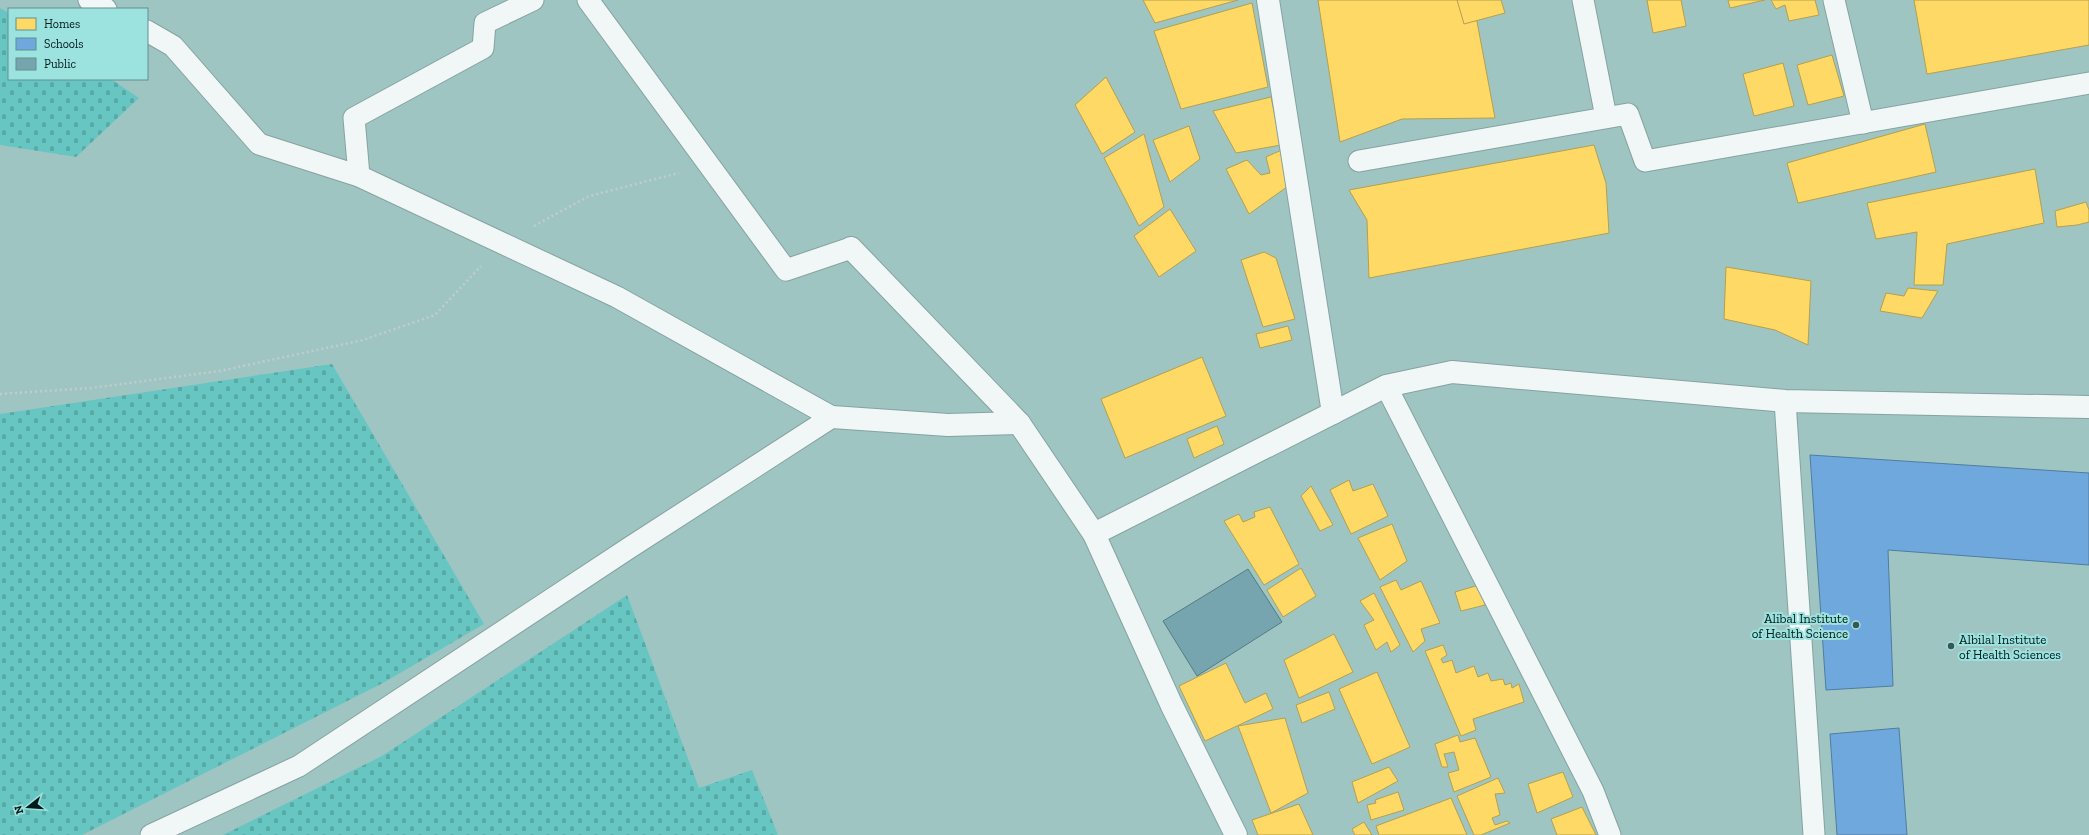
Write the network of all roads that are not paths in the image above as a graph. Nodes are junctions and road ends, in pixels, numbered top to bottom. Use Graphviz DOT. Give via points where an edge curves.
graph roads {
  1 [pos="89,0"];
  2 [pos="533,0"];
  3 [pos="588,0"];
  4 [pos="1268,0"];
  5 [pos="1583,0"];
  6 [pos="1834,0"];
  7 [pos="104,8"];
  8 [pos="148,33"];
  9 [pos="2089,83"];
  10 [pos="1606,117"];
  11 [pos="1863,123"];
  12 [pos="1359,161"];
  13 [pos="359,176"];
  14 [pos="851,248"];
  15 [pos="1386,386"];
  16 [pos="1785,401"];
  17 [pos="2089,408"];
  18 [pos="1333,413"];
  19 [pos="832,417"];
  20 [pos="1019,423"];
  21 [pos="1094,534"];
  22 [pos="151,835"];
  23 [pos="1236,835"];
  24 [pos="1610,835"];
  25 [pos="1814,835"];
  1 -- 7 [label="lane"];
  2 -- 13 [label="lane" via="485,23 483,48 354,118"];
  3 -- 14 [label="lane" via="786,270"];
  4 -- 18 [label="street"];
  5 -- 10 [label="lane"];
  6 -- 11 [label="lane"];
  8 -- 13 [label="lane" via="173,46 259,144"];
  9 -- 11 [label="lane"];
  10 -- 11 [label="lane" via="1628,114 1645,161"];
  10 -- 12 [label="lane"];
  13 -- 19 [label="lane" via="617,297"];
  14 -- 20 [label="street"];
  15 -- 16 [label="street" via="1452,372"];
  15 -- 18 [label="street"];
  15 -- 24 [label="lane" via="1593,791"];
  16 -- 17 [label="street"];
  16 -- 25 [label="lane"];
  18 -- 21 [label="street"];
  19 -- 20 [label="street" via="948,425"];
  19 -- 22 [label="lane" via="622,552 299,766"];
  20 -- 21 [label="street"];
  21 -- 23 [label="street" via="1172,706"];
}
